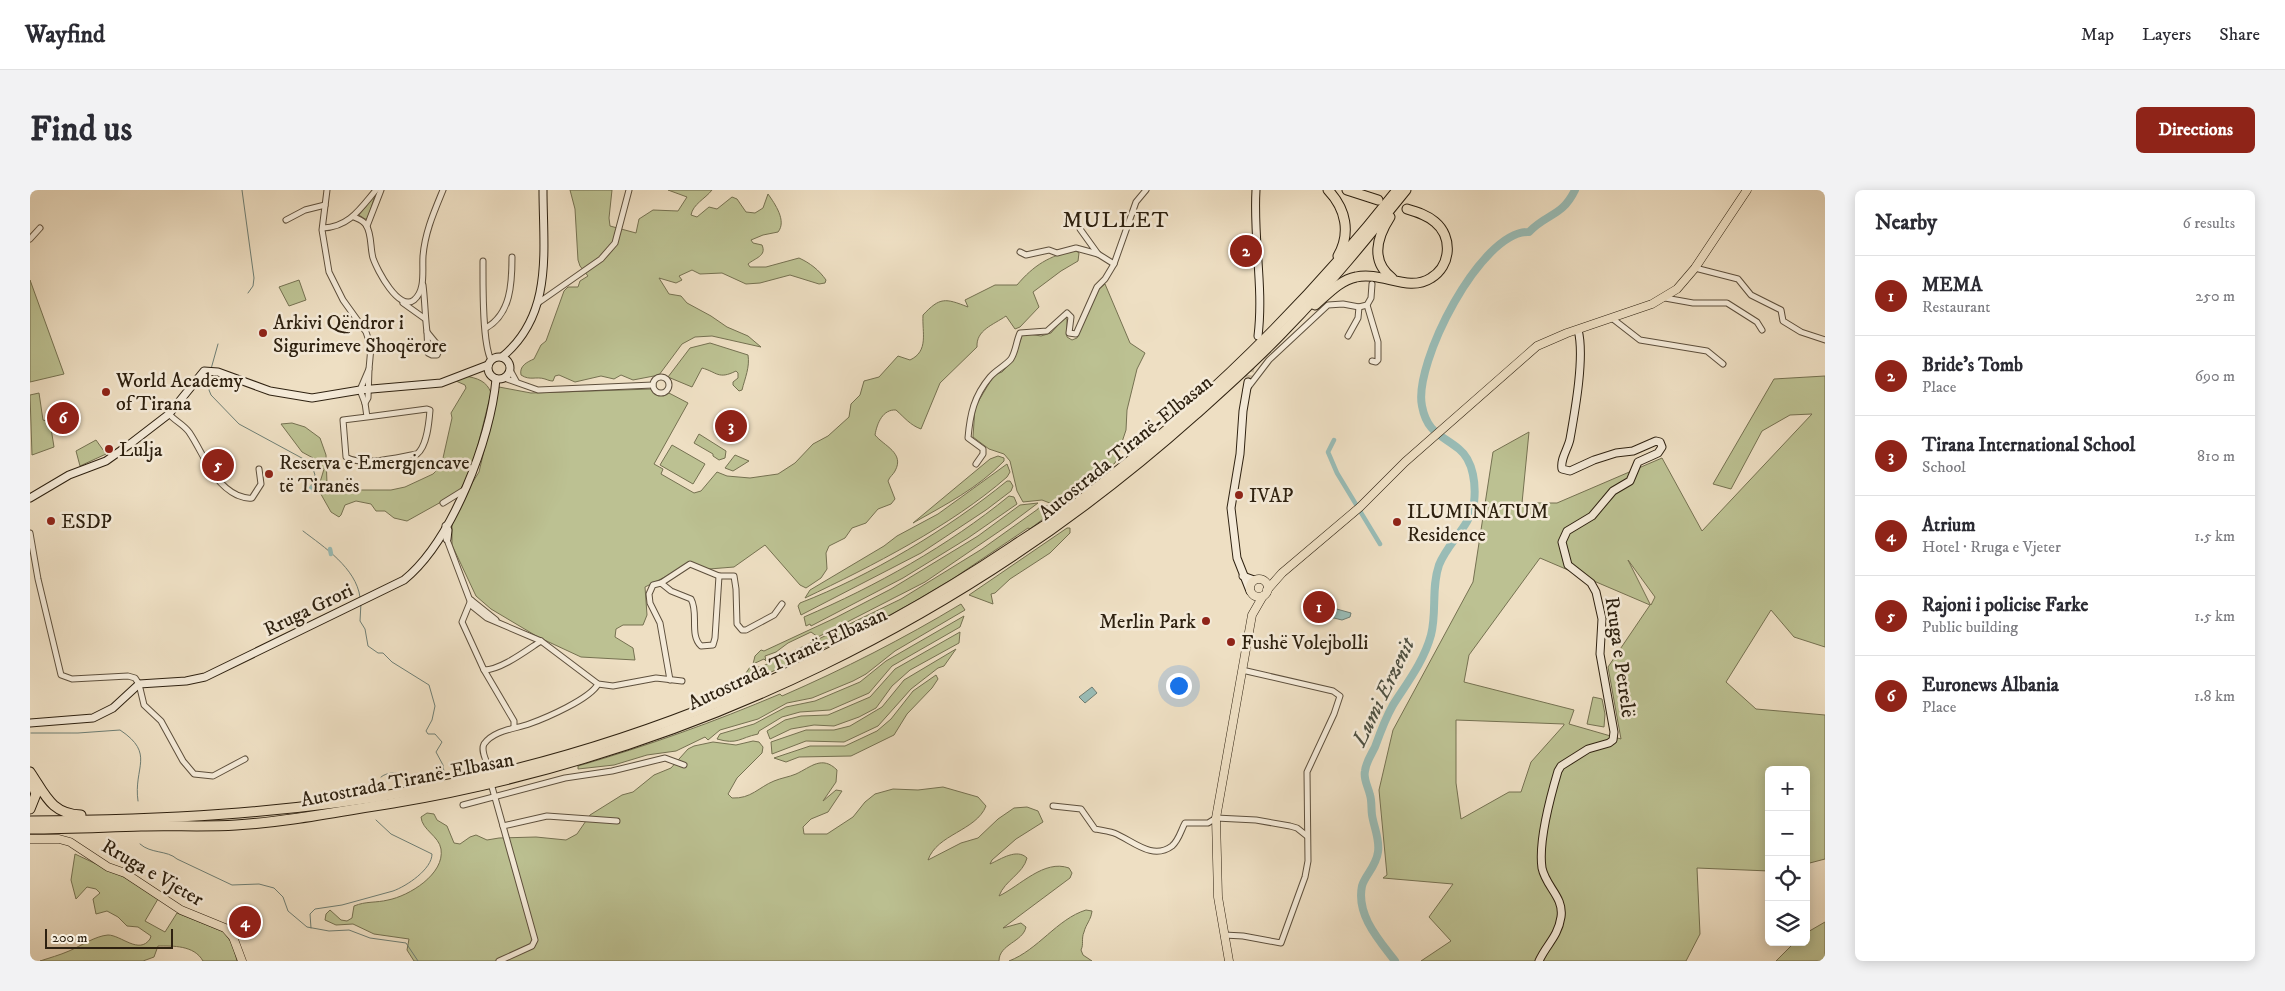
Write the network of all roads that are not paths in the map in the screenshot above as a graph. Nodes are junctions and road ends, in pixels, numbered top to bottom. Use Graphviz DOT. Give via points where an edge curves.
graph roads {
  1 [pos="327,190"];
  2 [pos="376,190"];
  3 [pos="381,190"];
  4 [pos="442,190"];
  5 [pos="543,190"];
  6 [pos="630,190"];
  7 [pos="1146,190"];
  8 [pos="1256,190"];
  9 [pos="1328,190"];
  10 [pos="1347,190"];
  11 [pos="1396,190"];
  12 [pos="1406,190"];
  13 [pos="1410,190"];
  14 [pos="1747,190"];
  15 [pos="1378,200"];
  16 [pos="325,204"];
  17 [pos="1407,209"];
  18 [pos="354,216"];
  19 [pos="286,220"];
  20 [pos="367,226"];
  21 [pos="40,228"];
  22 [pos="323,228"];
  23 [pos="1080,229"];
  24 [pos="30,239"];
  25 [pos="1020,252"];
  26 [pos="1098,254"];
  27 [pos="512,256"];
  28 [pos="482,261"];
  29 [pos="1114,264"];
  30 [pos="1695,268"];
  31 [pos="1324,277"];
  32 [pos="422,282"];
  33 [pos="1399,282"];
  34 [pos="1372,284"];
  35 [pos="1665,298"];
  36 [pos="403,302"];
  37 [pos="538,302"];
  38 [pos="1367,304"];
  39 [pos="1359,308"];
  40 [pos="1299,316"];
  41 [pos="424,318"];
  42 [pos="1613,319"];
  43 [pos="486,328"];
  44 [pos="1578,330"];
  45 [pos="1762,330"];
  46 [pos="427,332"];
  47 [pos="1258,336"];
  48 [pos="1348,336"];
  49 [pos="1825,340"];
  50 [pos="505,359"];
  51 [pos="1372,361"];
  52 [pos="1723,364"];
  53 [pos="489,366"];
  54 [pos="510,370"];
  55 [pos="501,378"];
  56 [pos="516,381"];
  57 [pos="1248,382"];
  58 [pos="654,385"];
  59 [pos="364,390"];
  60 [pos="1246,391"];
  61 [pos="169,414"];
  62 [pos="367,417"];
  63 [pos="976,464"];
  64 [pos="259,469"];
  65 [pos="465,489"];
  66 [pos="30,498"];
  67 [pos="453,504"];
  68 [pos="30,533"];
  69 [pos="444,539"];
  70 [pos="1282,573"];
  71 [pos="719,576"];
  72 [pos="1243,576"];
  73 [pos="1254,580"];
  74 [pos="1265,582"];
  75 [pos="661,583"];
  76 [pos="1251,592"];
  77 [pos="1265,593"];
  78 [pos="471,600"];
  79 [pos="782,604"];
  80 [pos="1252,615"];
  81 [pos="541,641"];
  82 [pos="484,670"];
  83 [pos="1242,670"];
  84 [pos="670,680"];
  85 [pos="682,681"];
  86 [pos="139,684"];
  87 [pos="598,684"];
  88 [pos="30,723"];
  89 [pos="514,727"];
  90 [pos="245,759"];
  91 [pos="486,763"];
  92 [pos="684,765"];
  93 [pos="30,772"];
  94 [pos="30,779"];
  95 [pos="492,787"];
  96 [pos="494,797"];
  97 [pos="463,805"];
  98 [pos="1053,806"];
  99 [pos="30,808"];
  100 [pos="1216,818"];
  101 [pos="131,820"];
  102 [pos="30,821"];
  103 [pos="617,821"];
  104 [pos="502,826"];
  105 [pos="30,829"];
  106 [pos="1307,836"];
  107 [pos="30,838"];
  108 [pos="1224,935"];
  109 [pos="242,961"];
  110 [pos="499,961"];
  111 [pos="1229,961"];
  112 [pos="1539,961"];
  1 -- 16 [label="street"];
  2 -- 18 [label="street"];
  3 -- 20 [label="street"];
  4 -- 32 [label="street" via="425,240"];
  5 -- 37 [label="street" via="542,282"];
  6 -- 37 [label="street" via="615,243 601,259"];
  7 -- 29 [label="street" via="1136,202"];
  8 -- 47 [label="street" via="1261,292"];
  9 -- 31 [label="highway" via="1342,210 1346,227 1342,249 1324,272"];
  10 -- 15 [label="highway"];
  11 -- 31 [label="highway, Autostrada Tiranë-Elbasan"];
  12 -- 40 [label="highway, Autostrada Tiranë-Elbasan"];
  13 -- 33 [label="highway" via="1382,230 1377,245 1378,260"];
  14 -- 30 [label="main road"];
  16 -- 19 [label="street"];
  16 -- 22 [label="street"];
  17 -- 33 [label="highway" via="1438,224 1446,238 1447,254 1441,269 1430,279 1417,284"];
  18 -- 20 [label="street"];
  18 -- 22 [label="street"];
  20 -- 36 [label="street" via="377,268"];
  21 -- 24 [label="street"];
  22 -- 59 [label="street" via="325,256 331,277 369,338 372,354"];
  23 -- 26 [label="street"];
  25 -- 26 [label="street" via="1026,255 1049,250 1057,253 1076,248"];
  26 -- 29 [label="street"];
  27 -- 43 [label="street" via="511,284 504,309 496,322"];
  28 -- 43 [label="street"];
  29 -- 63 [label="street" via="1096,288 1076,334 1069,331 1072,317 1068,313 1047,331 1020,334 1014,353 990,377 972,406 968,438 984,451"];
  30 -- 35 [label="main road"];
  30 -- 49 [label="street" via="1738,279 1751,294 1781,310 1783,321 1801,332"];
  31 -- 101 [label="highway, Autostrada Tiranë-Elbasan" via="1212,390 1074,505 954,584 798,668 706,707 635,732 540,762 451,784 273,812"];
  32 -- 36 [label="street" via="415,299"];
  32 -- 41 [label="street"];
  33 -- 40 [label="highway" via="1376,276 1355,277 1339,285"];
  34 -- 38 [label="street"];
  35 -- 42 [label="main road"];
  35 -- 45 [label="street" via="1693,303 1727,303 1757,322"];
  36 -- 41 [label="street"];
  37 -- 50 [label="street" via="526,330"];
  38 -- 39 [label="street"];
  38 -- 51 [label="street" via="1378,342 1378,360"];
  39 -- 48 [label="street" via="1358,318"];
  39 -- 60 [label="street" via="1328,305 1269,360"];
  40 -- 105 [label="highway, Autostrada Tiranë-Elbasan" via="1185,424 1048,533 900,626 809,672 708,716 620,747 523,775 452,792 339,812 235,825"];
  41 -- 46 [label="street"];
  42 -- 44 [label="main road"];
  42 -- 52 [label="street" via="1640,340 1706,352"];
  43 -- 53 [label="street"];
  44 -- 70 [label="main road" via="1537,346 1485,389 1360,507"];
  44 -- 112 [label="street, Rruga e Petrelë" via="1581,340 1579,361 1570,440 1561,464 1563,470 1570,471 1656,441 1662,447 1658,453 1638,462 1630,481 1613,491 1592,516 1567,531 1563,537 1563,553 1568,565 1591,583 1596,592 1602,619 1600,654 1614,732 1609,744 1588,749 1558,771 1545,829 1542,862 1545,876 1559,901 1561,918 1552,943"];
  50 -- 53 [label="street"];
  50 -- 54 [label="street"];
  53 -- 55 [label="street"];
  53 -- 59 [label="street" via="441,383"];
  54 -- 55 [label="street"];
  54 -- 56 [label="street"];
  55 -- 56 [label="street"];
  55 -- 65 [label="street, Rruga Grori"];
  56 -- 58 [label="street" via="538,390"];
  57 -- 60 [label="street"];
  59 -- 61 [label="street" via="322,397 292,396 206,371"];
  59 -- 62 [label="street"];
  60 -- 72 [label="street" via="1231,508 1237,558"];
  61 -- 64 [label="street" via="185,428 226,490 252,498 260,484"];
  61 -- 66 [label="street" via="106,461 69,475"];
  62 -- 62 [label="street" via="430,410 422,450 417,454 352,461 346,457 343,420"];
  65 -- 67 [label="street, Rruga Grori"];
  65 -- 67 [label="street" via="443,503"];
  67 -- 69 [label="street, Rruga Grori"];
  68 -- 86 [label="street" via="61,675 72,679 128,676 136,678"];
  69 -- 78 [label="street"];
  69 -- 86 [label="street, Rruga Grori" via="404,580 205,678"];
  70 -- 74 [label="main road"];
  70 -- 77 [label="main road"];
  71 -- 75 [label="street" via="690,564"];
  71 -- 75 [label="street" via="715,638 713,646 708,647 701,646 696,640 695,608 691,599 670,592"];
  71 -- 79 [label="street" via="734,576 736,624 742,630 774,614"];
  72 -- 73 [label="street"];
  72 -- 76 [label="street"];
  73 -- 74 [label="main road"];
  73 -- 76 [label="main road"];
  74 -- 77 [label="main road"];
  75 -- 84 [label="street" via="653,585 649,594 660,624"];
  76 -- 77 [label="main road" via="1258,597"];
  76 -- 80 [label="main road"];
  77 -- 80 [label="main road"];
  78 -- 81 [label="street" via="472,606 487,618"];
  78 -- 82 [label="street" via="462,622"];
  80 -- 83 [label="main road"];
  81 -- 82 [label="street" via="490,670"];
  81 -- 87 [label="street"];
  82 -- 89 [label="street" via="514,721"];
  83 -- 100 [label="main road"];
  83 -- 106 [label="street" via="1333,691 1340,696 1306,772"];
  84 -- 85 [label="street"];
  84 -- 87 [label="street" via="644,679 613,686"];
  86 -- 88 [label="street" via="113,708 93,718"];
  86 -- 90 [label="street" via="144,705 162,721 183,762 194,774 213,776"];
  87 -- 89 [label="street" via="595,690 567,706 527,725"];
  89 -- 91 [label="street" via="485,744"];
  92 -- 96 [label="street" via="665,758 612,772 565,778"];
  93 -- 101 [label="highway" via="50,802 61,812 113,815"];
  94 -- 99 [label="highway" via="36,791"];
  95 -- 96 [label="street"];
  96 -- 97 [label="street"];
  96 -- 104 [label="street"];
  98 -- 100 [label="street" via="1081,809 1095,829 1112,832 1149,850 1171,846 1186,823 1208,823"];
  100 -- 106 [label="street" via="1290,826"];
  100 -- 108 [label="main road" via="1218,897"];
  101 -- 102 [label="highway, Autostrada Tiranë-Elbasan"];
  103 -- 104 [label="street" via="547,816"];
  104 -- 110 [label="street" via="535,940 532,946"];
  106 -- 108 [label="street" via="1305,877 1281,943"];
  107 -- 109 [label="main road, Rruga e Vjeter" via="70,842 181,910 225,928 233,937"];
  108 -- 111 [label="main road"];
}
